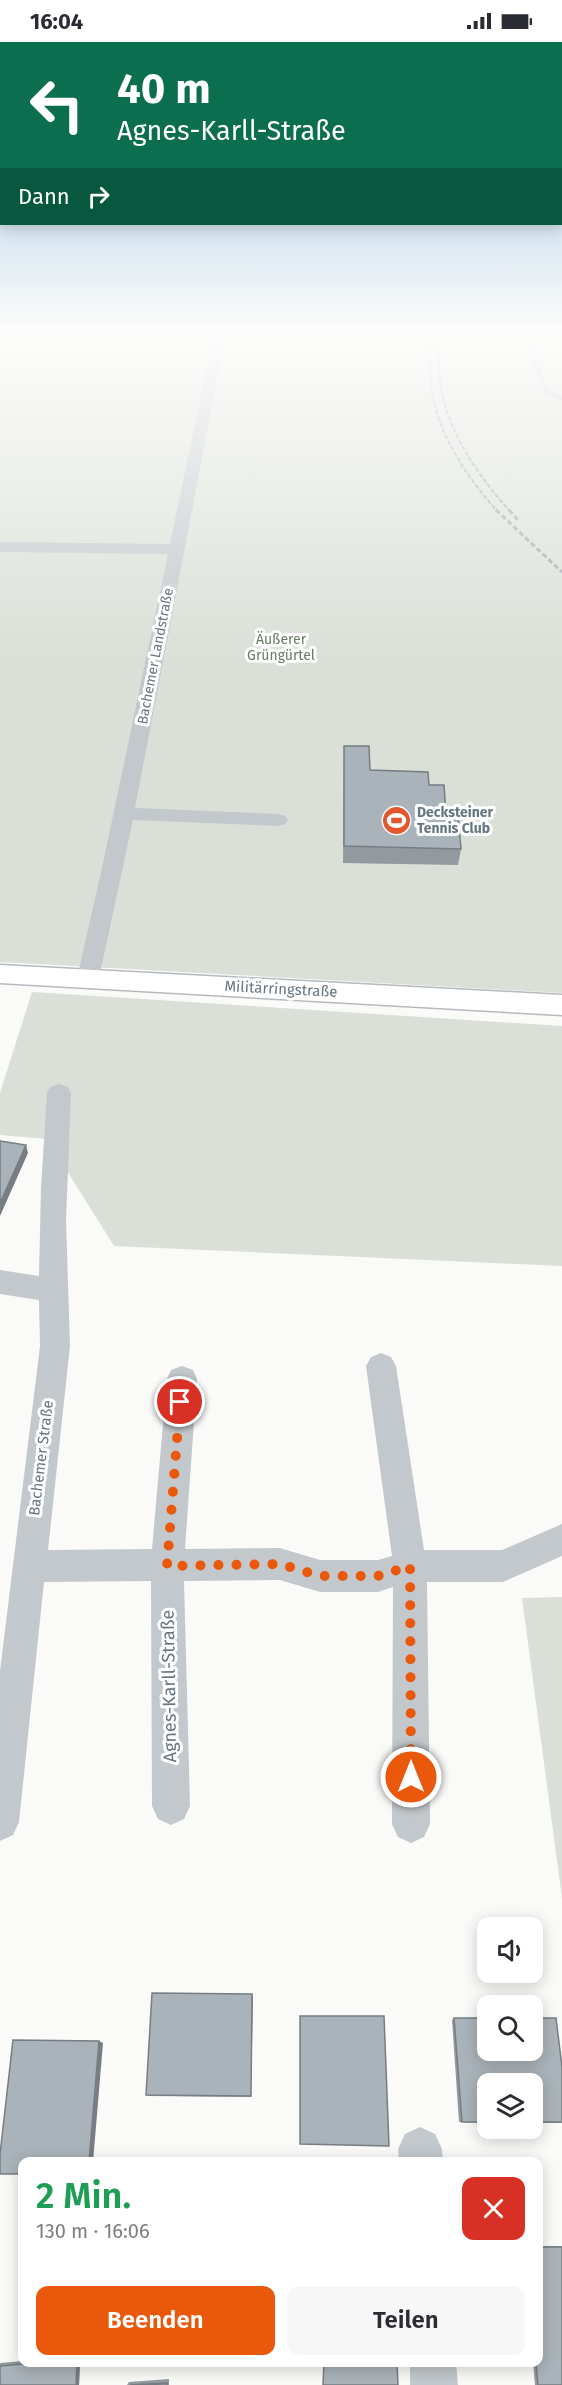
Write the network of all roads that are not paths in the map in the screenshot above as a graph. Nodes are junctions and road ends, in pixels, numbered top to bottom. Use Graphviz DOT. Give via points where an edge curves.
graph roads {
  1 [pos="197,442"];
  2 [pos="0,547"];
  3 [pos="176,549"];
  4 [pos="124,814"];
  5 [pos="278,820"];
  6 [pos="0,974"];
  7 [pos="88,978"];
  8 [pos="562,1005"];
  9 [pos="59,1093"];
  10 [pos="0,1282"];
  11 [pos="51,1290"];
  12 [pos="381,1366"];
  13 [pos="182,1379"];
  14 [pos="562,1540"];
  15 [pos="28,1566"];
  16 [pos="167,1566"];
  17 [pos="410,1566"];
  18 [pos="5,1731"];
  19 [pos="171,1806"];
  20 [pos="0,1822"];
  21 [pos="411,1824"];
  22 [pos="433,2367"];
  23 [pos="434,2385"];
  1 -- 3 [label="street, Bachemer Landstraße"];
  2 -- 3 [label="street"];
  3 -- 4 [label="street, Bachemer Landstraße"];
  4 -- 5 [label="street"];
  4 -- 7 [label="street, Bachemer Landstraße"];
  6 -- 7 [label="main road, Militärringstraße"];
  7 -- 8 [label="main road, Militärringstraße"];
  9 -- 11 [label="street, Bachemer Straße"];
  10 -- 11 [label="street"];
  11 -- 15 [label="street, Bachemer Straße" via="54,1346"];
  12 -- 17 [label="street"];
  13 -- 16 [label="street, Agnes-Karll-Straße"];
  14 -- 17 [label="street" via="503,1566"];
  15 -- 16 [label="street"];
  15 -- 18 [label="street, Bachemer Straße"];
  16 -- 17 [label="street" via="280,1564 320,1576 378,1576"];
  16 -- 19 [label="street, Agnes-Karll-Straße"];
  17 -- 21 [label="street"];
  18 -- 20 [label="street, Bachemer Straße"];
  22 -- 23 [label="street"];
}
